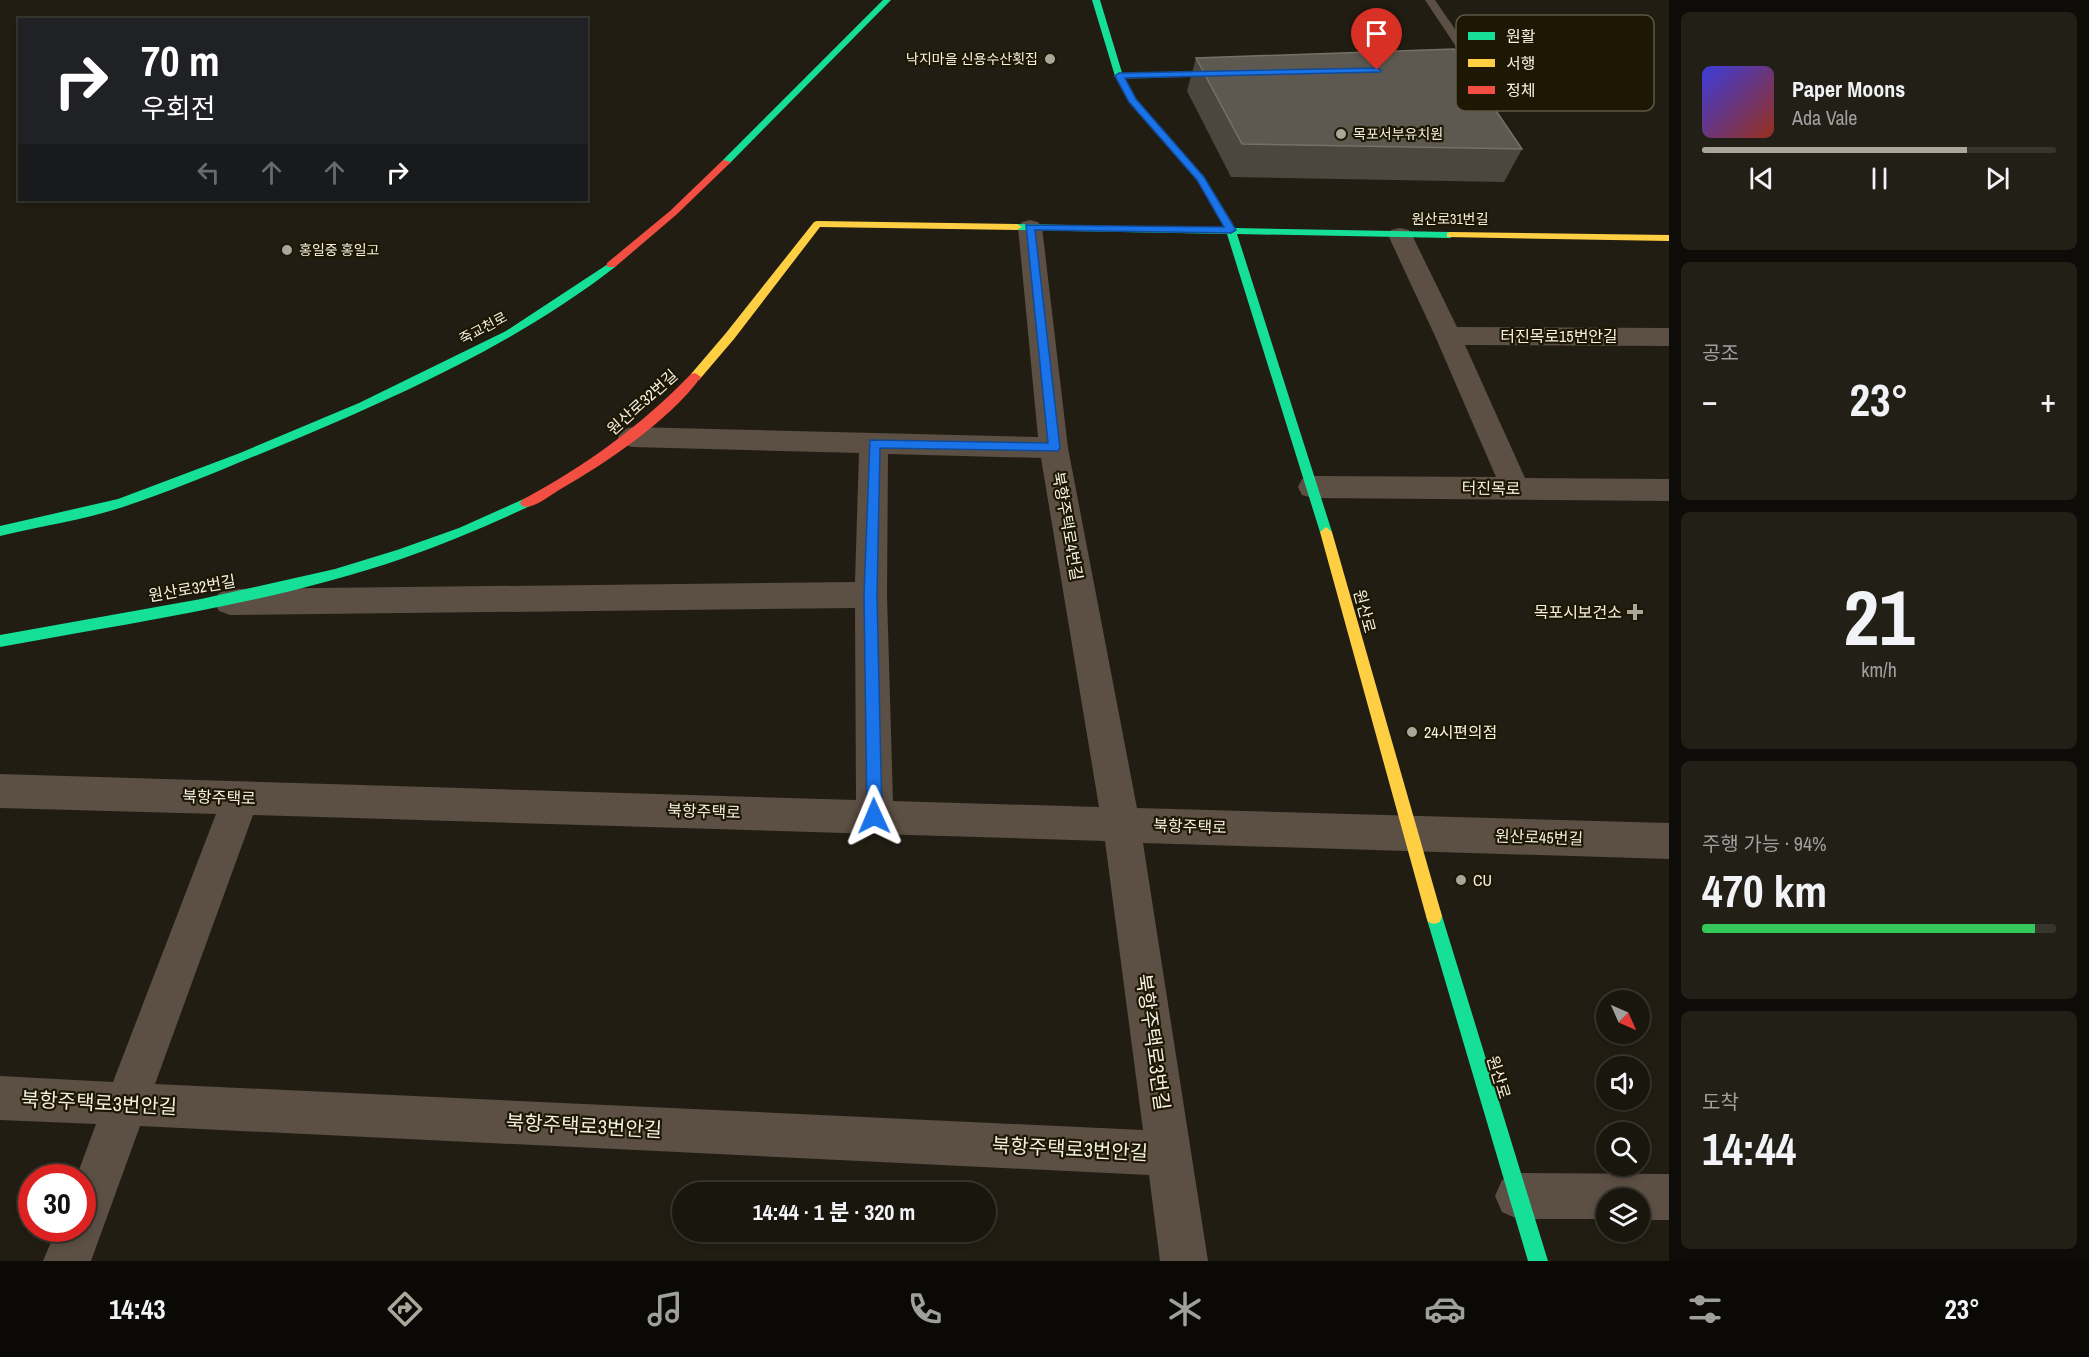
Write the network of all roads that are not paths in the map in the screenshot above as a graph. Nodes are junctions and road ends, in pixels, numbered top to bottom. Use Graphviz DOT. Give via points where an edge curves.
graph roads {
  1 [pos="888,0"];
  2 [pos="1096,0"];
  3 [pos="1430,0"];
  4 [pos="1456,39"];
  5 [pos="1456,61"];
  6 [pos="1424,69"];
  7 [pos="1225,73"];
  8 [pos="1119,76"];
  9 [pos="1029,227"];
  10 [pos="1231,230"];
  11 [pos="1400,236"];
  12 [pos="1669,238"];
  13 [pos="1448,336"];
  14 [pos="1669,336"];
  15 [pos="632,437"];
  16 [pos="874,443"];
  17 [pos="1054,448"];
  18 [pos="1313,487"];
  19 [pos="1515,488"];
  20 [pos="1669,490"];
  21 [pos="0,531"];
  22 [pos="871,595"];
  23 [pos="213,603"];
  24 [pos="0,641"];
  25 [pos="0,791"];
  26 [pos="241,798"];
  27 [pos="874,816"];
  28 [pos="1121,824"];
  29 [pos="1409,832"];
  30 [pos="1669,841"];
  31 [pos="0,1098"];
  32 [pos="127,1105"];
  33 [pos="1169,1154"];
  34 [pos="96,1185"];
  35 [pos="1518,1196"];
  36 [pos="1669,1197"];
  37 [pos="75,1242"];
  38 [pos="68,1261"];
  39 [pos="1184,1261"];
  40 [pos="1539,1261"];
  1 -- 21 [label="street, 죽교천로" via="776,114 640,242 584,286 510,333 363,406 244,456 120,503"];
  2 -- 8 [label="street, 원산로"];
  3 -- 4 [label="lane"];
  5 -- 6 [label="lane"];
  7 -- 8 [label="lane"];
  8 -- 10 [label="street, 원산로" via="1132,100 1201,179"];
  9 -- 10 [label="street, 원산로32번길"];
  9 -- 15 [label="street, 원산로32번길" via="817,224 698,373"];
  9 -- 17 [label="street, 북항주택로4번길"];
  10 -- 11 [label="street, 원산로31번길"];
  10 -- 18 [label="street, 원산로"];
  11 -- 12 [label="street, 원산로31번길"];
  11 -- 13 [label="street"];
  13 -- 14 [label="street, 터진목로15번안길"];
  13 -- 19 [label="street"];
  15 -- 16 [label="street"];
  15 -- 23 [label="street, 원산로32번길" via="515,511 441,542 401,556"];
  16 -- 17 [label="street"];
  16 -- 22 [label="street"];
  17 -- 28 [label="street, 북항주택로4번길"];
  18 -- 19 [label="street, 터진목로"];
  18 -- 29 [label="street, 원산로"];
  19 -- 20 [label="street, 터진목로"];
  22 -- 23 [label="street"];
  22 -- 27 [label="street"];
  23 -- 24 [label="street, 원산로32번길"];
  25 -- 26 [label="street, 북항주택로"];
  26 -- 27 [label="street, 북항주택로"];
  26 -- 32 [label="street"];
  27 -- 28 [label="street, 북항주택로"];
  28 -- 29 [label="street, 북항주택로"];
  28 -- 33 [label="street, 북항주택로3번길"];
  29 -- 30 [label="street, 원산로45번길"];
  29 -- 35 [label="street, 원산로"];
  31 -- 32 [label="street, 북항주택로3번안길"];
  32 -- 33 [label="street, 북항주택로3번안길"];
  32 -- 34 [label="street"];
  33 -- 39 [label="street, 북항주택로3번길"];
  35 -- 36 [label="street"];
  35 -- 40 [label="street, 원산로"];
  37 -- 38 [label="street"];
}
